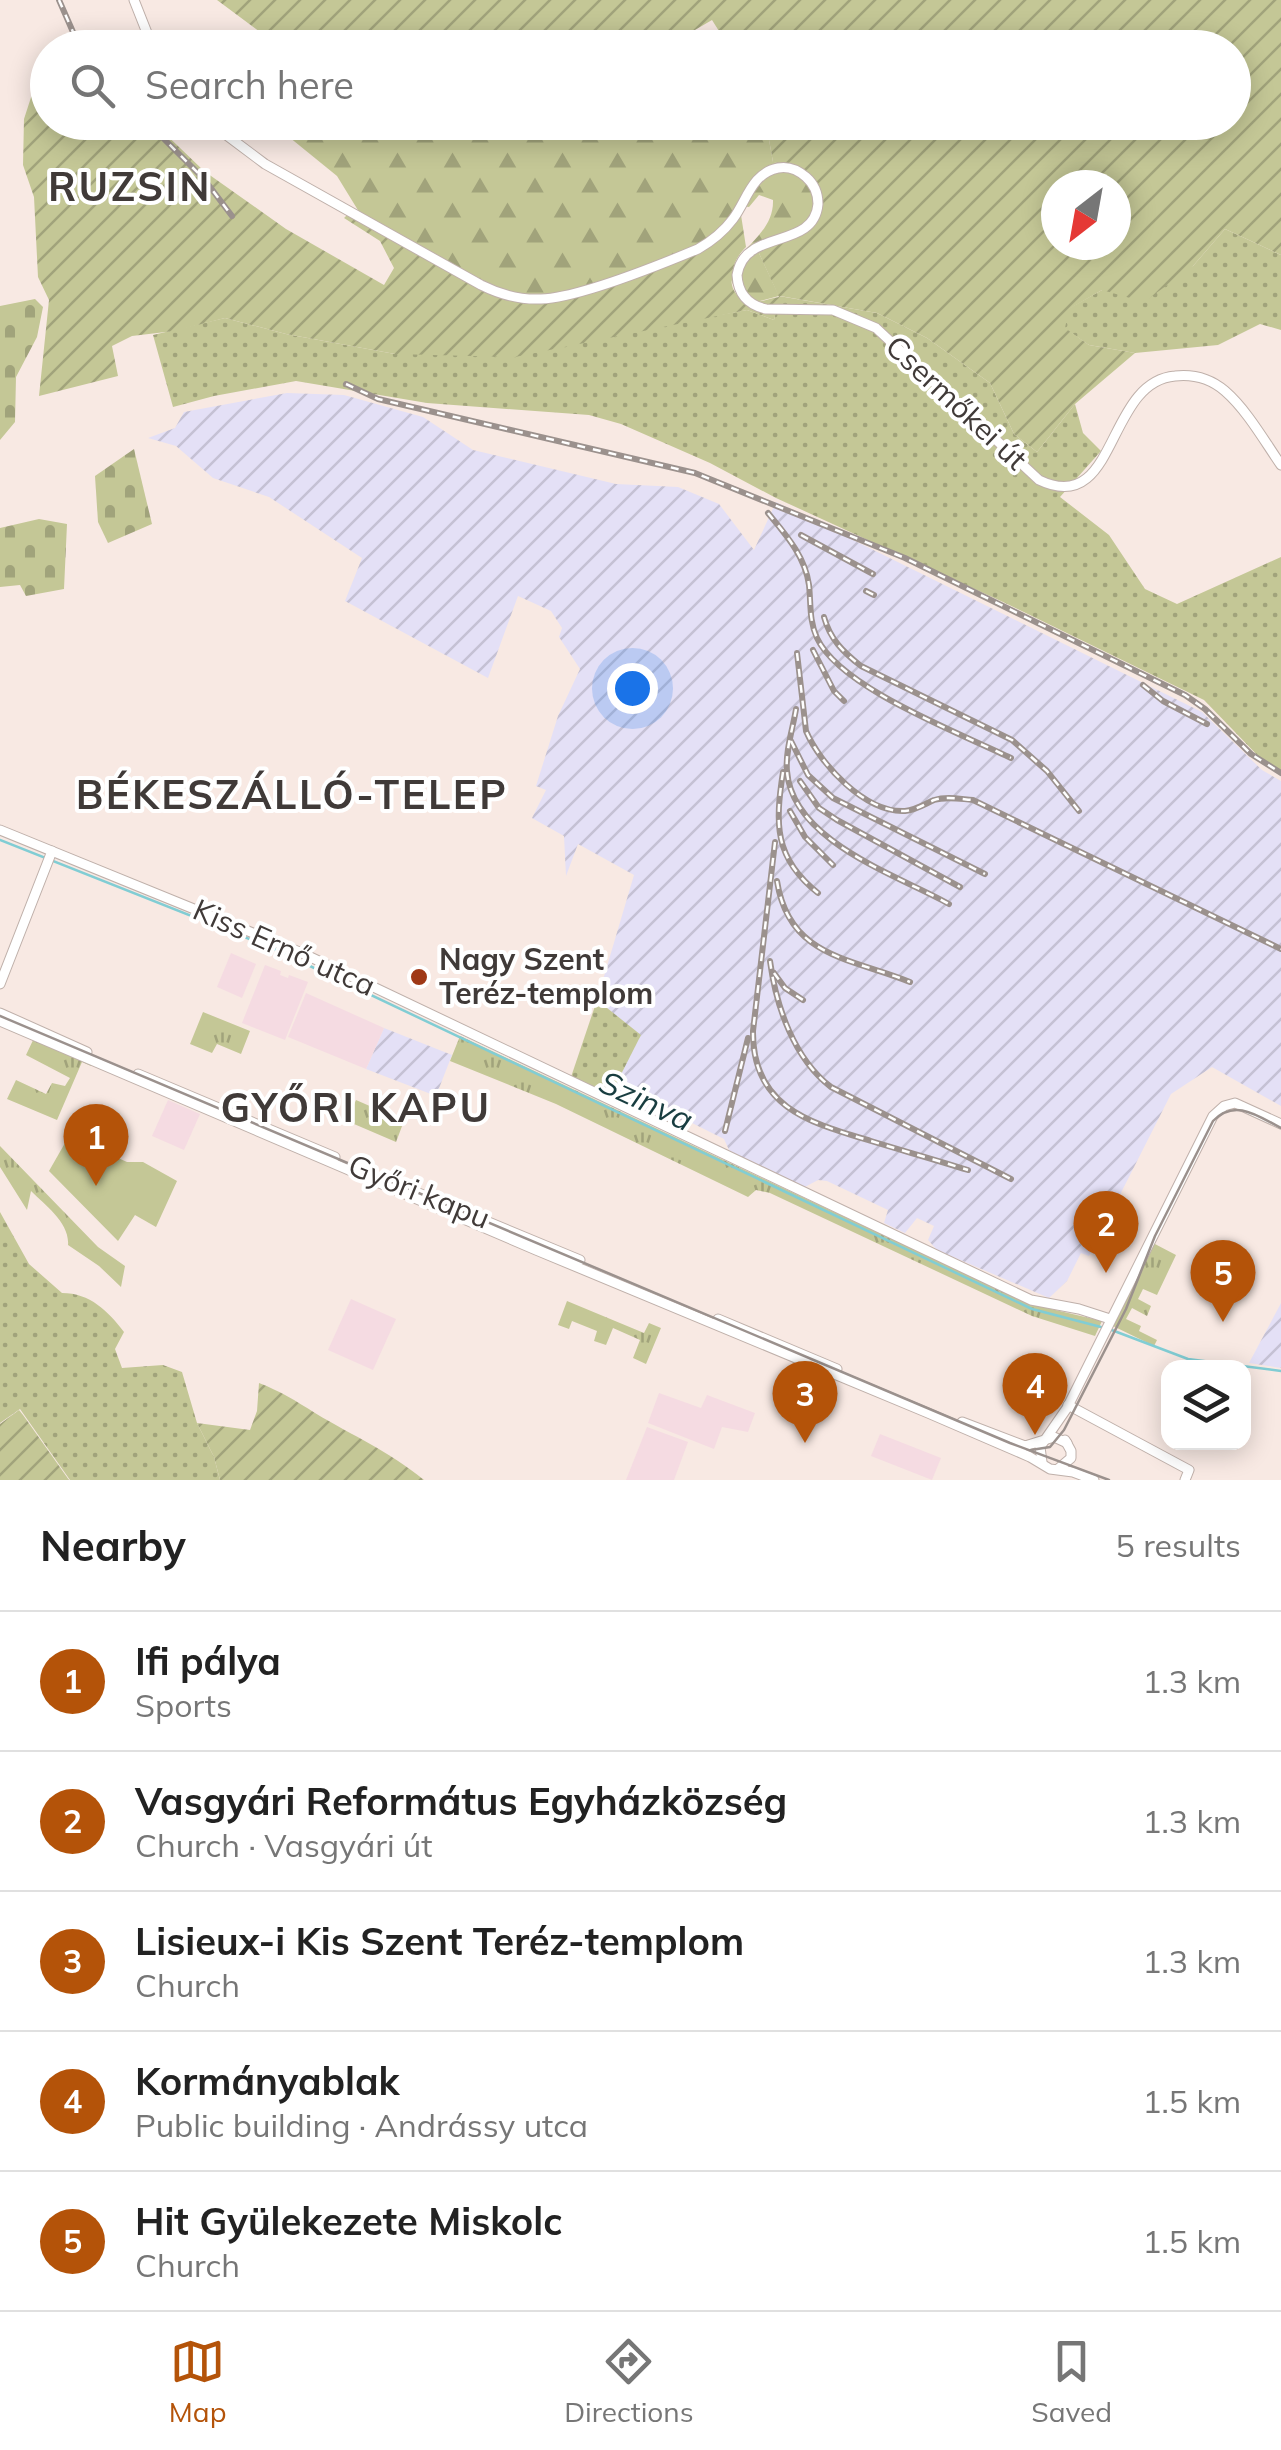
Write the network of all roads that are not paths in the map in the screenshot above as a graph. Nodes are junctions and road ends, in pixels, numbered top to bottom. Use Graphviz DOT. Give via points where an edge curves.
graph roads {
  1 [pos="134,0"];
  2 [pos="146,30"];
  3 [pos="231,140"];
  4 [pos="1281,465"];
  5 [pos="0,830"];
  6 [pos="50,858"];
  7 [pos="0,984"];
  8 [pos="1,1020"];
  9 [pos="1281,1124"];
  10 [pos="1106,1326"];
  11 [pos="784,1349"];
  12 [pos="1066,1409"];
  13 [pos="1046,1440"];
  14 [pos="1067,1443"];
  15 [pos="1043,1464"];
  16 [pos="1058,1470"];
  17 [pos="1187,1475"];
  18 [pos="1094,1480"];
  1 -- 2 [label="street"];
  3 -- 4 [label="street, Csermőkei út" via="464,276 528,299 574,293 698,248 732,221 758,178 773,169 797,170 814,186 816,216 804,230 745,256 737,275 744,297 766,309 832,310 876,328 1039,480 1063,487 1088,479 1140,391 1186,375 1228,393"];
  5 -- 6 [label="street, Kiss Ernő utca"];
  6 -- 7 [label="street"];
  6 -- 10 [label="street, Kiss Ernő utca" via="302,953 1032,1300 1079,1309"];
  8 -- 11 [label="street, Győri kapu"];
  9 -- 10 [label="street" via="1235,1103 1212,1116"];
  10 -- 12 [label="street"];
  11 -- 13 [label="street" via="1015,1444"];
  11 -- 15 [label="street"];
  12 -- 13 [label="street"];
  12 -- 14 [label="street" via="1059,1430"];
  12 -- 17 [label="street"];
  13 -- 14 [label="street"];
  13 -- 15 [label="street" via="1039,1453"];
  14 -- 16 [label="street" via="1070,1458"];
  15 -- 16 [label="street"];
  16 -- 18 [label="street"];
}
